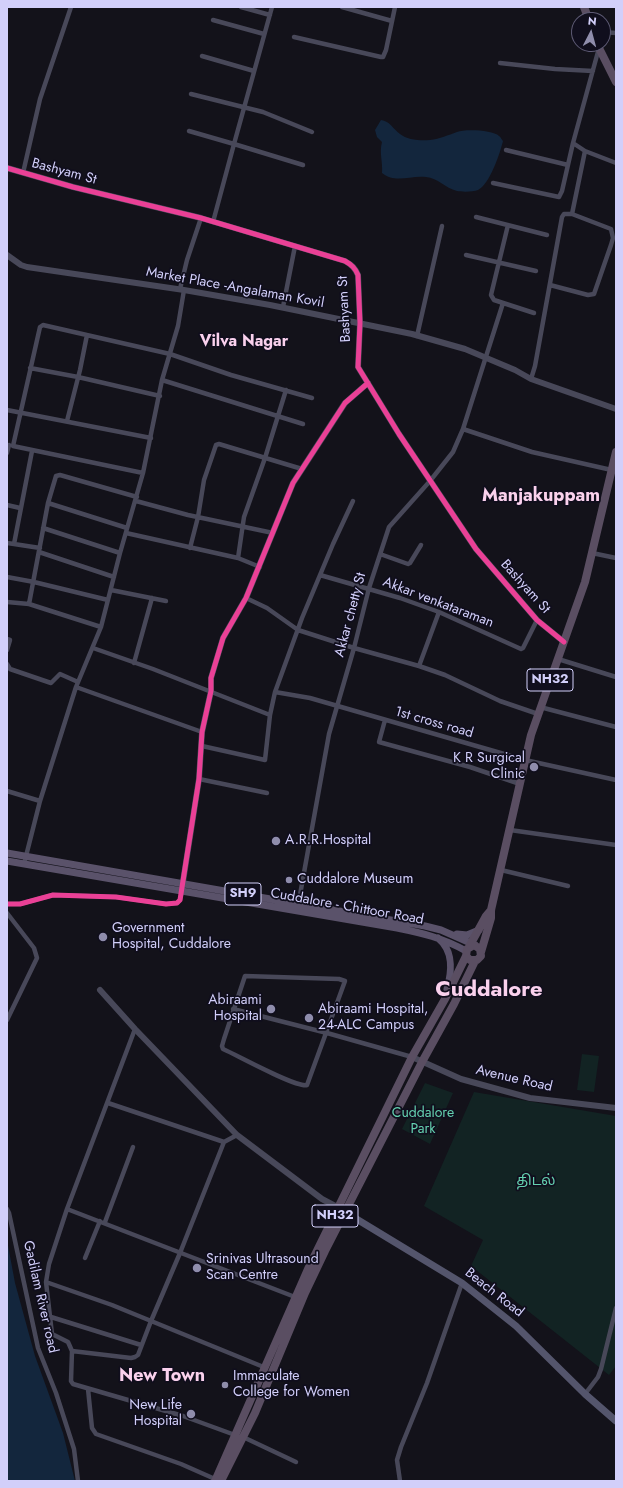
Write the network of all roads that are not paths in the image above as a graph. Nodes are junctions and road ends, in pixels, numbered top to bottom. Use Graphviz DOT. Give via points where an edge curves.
graph roads {
  1 [pos="71,7"];
  2 [pos="241,7"];
  3 [pos="272,7"];
  4 [pos="342,7"];
  5 [pos="395,7"];
  6 [pos="270,15"];
  7 [pos="212,20"];
  8 [pos="392,21"];
  9 [pos="264,34"];
  10 [pos="294,37"];
  11 [pos="597,52"];
  12 [pos="601,52"];
  13 [pos="202,56"];
  14 [pos="500,63"];
  15 [pos="254,70"];
  16 [pos="593,71"];
  17 [pos="616,82"];
  18 [pos="191,94"];
  19 [pos="244,108"];
  20 [pos="189,131"];
  21 [pos="312,132"];
  22 [pos="573,143"];
  23 [pos="234,144"];
  24 [pos="506,150"];
  25 [pos="585,151"];
  26 [pos="616,163"];
  27 [pos="303,165"];
  28 [pos="568,165"];
  29 [pos="7,168"];
  30 [pos="23,173"];
  31 [pos="493,183"];
  32 [pos="572,214"];
  33 [pos="476,217"];
  34 [pos="201,218"];
  35 [pos="213,222"];
  36 [pos="508,225"];
  37 [pos="442,226"];
  38 [pos="547,235"];
  39 [pos="295,246"];
  40 [pos="7,255"];
  41 [pos="466,255"];
  42 [pos="498,262"];
  43 [pos="536,271"];
  44 [pos="550,285"];
  45 [pos="182,289"];
  46 [pos="503,303"];
  47 [pos="283,307"];
  48 [pos="534,313"];
  49 [pos="360,323"];
  50 [pos="87,335"];
  51 [pos="417,336"];
  52 [pos="170,354"];
  53 [pos="485,357"];
  54 [pos="30,368"];
  55 [pos="78,377"];
  56 [pos="531,379"];
  57 [pos="162,380"];
  58 [pos="368,383"];
  59 [pos="286,390"];
  60 [pos="160,396"];
  61 [pos="312,398"];
  62 [pos="616,409"];
  63 [pos="7,410"];
  64 [pos="20,412"];
  65 [pos="278,416"];
  66 [pos="67,421"];
  67 [pos="303,424"];
  68 [pos="463,429"];
  69 [pos="151,438"];
  70 [pos="10,446"];
  71 [pos="32,451"];
  72 [pos="616,452"];
  73 [pos="7,453"];
  74 [pos="265,458"];
  75 [pos="302,469"];
  76 [pos="614,471"];
  77 [pos="143,474"];
  78 [pos="430,480"];
  79 [pos="137,499"];
  80 [pos="353,501"];
  81 [pos="48,503"];
  82 [pos="7,506"];
  83 [pos="20,508"];
  84 [pos="198,517"];
  85 [pos="244,527"];
  86 [pos="43,528"];
  87 [pos="126,531"];
  88 [pos="273,533"];
  89 [pos="7,543"];
  90 [pos="14,544"];
  91 [pos="421,545"];
  92 [pos="190,548"];
  93 [pos="39,550"];
  94 [pos="120,553"];
  95 [pos="592,553"];
  96 [pos="380,554"];
  97 [pos="238,558"];
  98 [pos="616,558"];
  99 [pos="260,567"];
  100 [pos="320,575"];
  101 [pos="7,577"];
  102 [pos="114,577"];
  103 [pos="34,582"];
  104 [pos="368,588"];
  105 [pos="111,590"];
  106 [pos="152,598"];
  107 [pos="246,598"];
  108 [pos="108,600"];
  109 [pos="166,601"];
  110 [pos="7,602"];
  111 [pos="29,604"];
  112 [pos="439,612"];
  113 [pos="537,620"];
  114 [pos="101,627"];
  115 [pos="298,630"];
  116 [pos="7,639"];
  117 [pos="564,642"];
  118 [pos="92,648"];
  119 [pos="354,648"];
  120 [pos="7,650"];
  121 [pos="558,659"];
  122 [pos="134,663"];
  123 [pos="7,664"];
  124 [pos="419,666"];
  125 [pos="616,677"];
  126 [pos="77,684"];
  127 [pos="211,691"];
  128 [pos="276,692"];
  129 [pos="336,706"];
  130 [pos="539,711"];
  131 [pos="270,715"];
  132 [pos="385,720"];
  133 [pos="616,728"];
  134 [pos="202,732"];
  135 [pos="202,746"];
  136 [pos="525,760"];
  137 [pos="199,779"];
  138 [pos="616,780"];
  139 [pos="520,784"];
  140 [pos="7,790"];
  141 [pos="267,793"];
  142 [pos="40,800"];
  143 [pos="510,830"];
  144 [pos="616,845"];
  145 [pos="7,853"];
  146 [pos="26,856"];
  147 [pos="7,861"];
  148 [pos="24,864"];
  149 [pos="501,870"];
  150 [pos="568,886"];
  151 [pos="182,887"];
  152 [pos="7,904"];
  153 [pos="298,907"];
  154 [pos="491,910"];
  155 [pos="7,913"];
  156 [pos="441,930"];
  157 [pos="478,930"];
  158 [pos="435,937"];
  159 [pos="472,949"];
  160 [pos="100,990"];
  161 [pos="445,999"];
  162 [pos="233,1009"];
  163 [pos="7,1020"];
  164 [pos="135,1029"];
  165 [pos="327,1033"];
  166 [pos="412,1057"];
  167 [pos="422,1062"];
  168 [pos="108,1103"];
  169 [pos="616,1108"];
  170 [pos="237,1135"];
  171 [pos="224,1142"];
  172 [pos="134,1147"];
  173 [pos="67,1208"];
  174 [pos="7,1210"];
  175 [pos="342,1210"];
  176 [pos="102,1221"];
  177 [pos="180,1253"];
  178 [pos="85,1258"];
  179 [pos="46,1282"];
  180 [pos="462,1283"];
  181 [pos="295,1297"];
  182 [pos="616,1308"];
  183 [pos="50,1317"];
  184 [pos="150,1321"];
  185 [pos="141,1345"];
  186 [pos="72,1351"];
  187 [pos="266,1368"];
  188 [pos="88,1389"];
  189 [pos="585,1394"];
  190 [pos="616,1421"];
  191 [pos="239,1436"];
  192 [pos="296,1462"];
  193 [pos="217,1480"];
  194 [pos="78,1481"];
  195 [pos="400,1481"];
  1 -- 30 [label="street" via="40,99"];
  2 -- 6 [label="street"];
  3 -- 6 [label="street"];
  4 -- 8 [label="street"];
  5 -- 8 [label="street"];
  6 -- 9 [label="street"];
  7 -- 9 [label="street"];
  8 -- 10 [label="street" via="386,50 381,58"];
  9 -- 15 [label="street"];
  11 -- 16 [label="street"];
  12 -- 17 [label="highway"];
  13 -- 15 [label="street"];
  14 -- 16 [label="street"];
  15 -- 19 [label="street"];
  16 -- 22 [label="street"];
  18 -- 19 [label="street"];
  19 -- 21 [label="street" via="268,114"];
  19 -- 23 [label="street"];
  20 -- 23 [label="street"];
  22 -- 25 [label="street"];
  22 -- 28 [label="street"];
  23 -- 27 [label="street"];
  23 -- 35 [label="street"];
  24 -- 28 [label="street"];
  25 -- 26 [label="street"];
  25 -- 32 [label="street"];
  28 -- 31 [label="street" via="559,197"];
  29 -- 30 [label="street, Bashyam St"];
  30 -- 34 [label="street, Bashyam St"];
  32 -- 44 [label="street" via="564,214 562,217"];
  32 -- 44 [label="street" via="611,229 611,245 594,294 588,295"];
  33 -- 36 [label="street"];
  34 -- 35 [label="street, Bashyam St"];
  34 -- 45 [label="street" via="187,260"];
  35 -- 39 [label="street, Bashyam St"];
  36 -- 38 [label="street"];
  36 -- 42 [label="street"];
  37 -- 51 [label="street"];
  39 -- 47 [label="street"];
  39 -- 49 [label="street, Bashyam St" via="345,261 355,269 358,275"];
  40 -- 45 [label="street, Market Place -Angalaman Kovil" via="27,267"];
  41 -- 42 [label="street"];
  42 -- 43 [label="street"];
  42 -- 46 [label="street" via="491,295 494,300"];
  44 -- 56 [label="street"];
  45 -- 47 [label="street, Market Place -Angalaman Kovil"];
  45 -- 52 [label="street" via="179,320"];
  46 -- 48 [label="street"];
  46 -- 53 [label="street, Akkar chetty St"];
  47 -- 49 [label="street, Market Place -Angalaman Kovil"];
  49 -- 51 [label="street, Market Place -Angalaman Kovil"];
  49 -- 58 [label="street, Bashyam St" via="358,367"];
  50 -- 52 [label="street"];
  50 -- 54 [label="street" via="43,325 40,327"];
  50 -- 55 [label="street"];
  51 -- 53 [label="street, Market Place -Angalaman Kovil"];
  52 -- 57 [label="street"];
  52 -- 59 [label="street"];
  53 -- 56 [label="street, Market Place -Angalaman Kovil"];
  53 -- 68 [label="street, Akkar chetty St"];
  54 -- 55 [label="street"];
  54 -- 64 [label="street"];
  55 -- 60 [label="street"];
  55 -- 66 [label="street"];
  56 -- 62 [label="street, Market Place -Angalaman Kovil"];
  57 -- 60 [label="street"];
  57 -- 65 [label="street"];
  58 -- 75 [label="street" via="345,403"];
  58 -- 78 [label="street, Bashyam St" via="398,434"];
  59 -- 61 [label="street"];
  59 -- 65 [label="street"];
  60 -- 69 [label="street"];
  63 -- 64 [label="street"];
  64 -- 66 [label="street"];
  64 -- 70 [label="street"];
  65 -- 67 [label="street"];
  65 -- 74 [label="street"];
  66 -- 69 [label="street"];
  68 -- 76 [label="street" via="532,452"];
  68 -- 78 [label="street, Akkar chetty St" via="453,452"];
  69 -- 77 [label="street"];
  70 -- 71 [label="street"];
  70 -- 73 [label="street"];
  71 -- 77 [label="street"];
  71 -- 83 [label="street"];
  72 -- 76 [label="highway, NH32"];
  74 -- 75 [label="street"];
  74 -- 84 [label="street" via="216,445 204,480"];
  74 -- 85 [label="street" via="244,517"];
  75 -- 88 [label="street" via="293,483"];
  76 -- 95 [label="highway, NH32"];
  77 -- 79 [label="street"];
  78 -- 96 [label="street, Akkar chetty St" via="389,528"];
  78 -- 113 [label="street, Bashyam St" via="476,550"];
  79 -- 81 [label="street" via="60,475 54,480"];
  79 -- 84 [label="street"];
  79 -- 87 [label="street"];
  80 -- 100 [label="street"];
  81 -- 86 [label="street"];
  81 -- 87 [label="street"];
  82 -- 83 [label="street"];
  83 -- 90 [label="street"];
  84 -- 85 [label="street"];
  84 -- 92 [label="street"];
  85 -- 88 [label="street"];
  85 -- 97 [label="street"];
  86 -- 93 [label="street"];
  86 -- 94 [label="street"];
  87 -- 92 [label="street"];
  87 -- 94 [label="street"];
  88 -- 99 [label="street"];
  89 -- 90 [label="street"];
  90 -- 93 [label="street"];
  91 -- 96 [label="street" via="408,564"];
  92 -- 97 [label="street"];
  93 -- 102 [label="street"];
  93 -- 103 [label="street"];
  94 -- 102 [label="street"];
  95 -- 98 [label="street"];
  95 -- 117 [label="highway, NH32" via="585,582"];
  96 -- 104 [label="street, Akkar chetty St"];
  97 -- 99 [label="street"];
  99 -- 107 [label="street"];
  100 -- 104 [label="street, Akkar venkataraman"];
  100 -- 115 [label="street"];
  101 -- 103 [label="street"];
  102 -- 105 [label="street"];
  103 -- 108 [label="street"];
  103 -- 111 [label="street"];
  104 -- 112 [label="street, Akkar venkataraman"];
  104 -- 119 [label="street, Akkar chetty St"];
  105 -- 106 [label="street"];
  105 -- 108 [label="street"];
  106 -- 109 [label="street"];
  106 -- 122 [label="street"];
  107 -- 115 [label="street" via="267,608"];
  107 -- 127 [label="street" via="223,638 211,678"];
  108 -- 114 [label="street"];
  110 -- 111 [label="street"];
  111 -- 114 [label="street"];
  112 -- 113 [label="street, Akkar venkataraman" via="521,649"];
  112 -- 124 [label="street"];
  113 -- 117 [label="street, Bashyam St"];
  114 -- 118 [label="street"];
  115 -- 119 [label="street"];
  115 -- 128 [label="street"];
  116 -- 120 [label="street" via="10,640"];
  117 -- 121 [label="highway, NH32"];
  118 -- 122 [label="street"];
  118 -- 126 [label="street"];
  119 -- 124 [label="street"];
  119 -- 129 [label="street, Akkar chetty St"];
  121 -- 125 [label="street"];
  121 -- 130 [label="highway, NH32"];
  122 -- 127 [label="street"];
  123 -- 126 [label="street" via="10,669 51,683 60,674"];
  124 -- 130 [label="street" via="445,675 500,701"];
  126 -- 134 [label="street"];
  126 -- 142 [label="street"];
  127 -- 131 [label="street"];
  127 -- 134 [label="street"];
  128 -- 129 [label="street, 1st cross road"];
  128 -- 131 [label="street"];
  129 -- 132 [label="street, 1st cross road"];
  129 -- 153 [label="street, Akkar chetty St"];
  130 -- 133 [label="street"];
  130 -- 136 [label="highway, NH32"];
  131 -- 135 [label="street" via="265,760"];
  132 -- 136 [label="street, 1st cross road"];
  132 -- 139 [label="street" via="379,742 470,767"];
  134 -- 135 [label="street"];
  135 -- 137 [label="street"];
  136 -- 138 [label="street, 1st cross road"];
  136 -- 139 [label="highway, NH32"];
  137 -- 141 [label="street"];
  137 -- 151 [label="street"];
  139 -- 143 [label="highway, NH32"];
  140 -- 142 [label="street"];
  142 -- 146 [label="street"];
  143 -- 144 [label="street"];
  143 -- 149 [label="highway, NH32"];
  145 -- 146 [label="main road, Cuddalore - Chittoor Road / SH9"];
  146 -- 148 [label="street"];
  146 -- 151 [label="main road, Cuddalore - Chittoor Road / SH9"];
  147 -- 148 [label="main road, Cuddalore - Chittoor Road / SH9"];
  148 -- 151 [label="main road, Cuddalore - Chittoor Road / SH9"];
  149 -- 150 [label="street"];
  149 -- 154 [label="highway, NH32"];
  151 -- 152 [label="street" via="177,903 166,904 116,897 53,895 20,904"];
  151 -- 153 [label="main road, Cuddalore - Chittoor Road / SH9"];
  153 -- 156 [label="main road, Cuddalore - Chittoor Road / SH9"];
  153 -- 158 [label="main road, Cuddalore - Chittoor Road / SH9"];
  154 -- 157 [label="highway, NH32"];
  154 -- 159 [label="highway, NH32" via="491,918"];
  155 -- 163 [label="street" via="34,948 37,958"];
  156 -- 157 [label="main road" via="461,935"];
  156 -- 159 [label="main road, Cuddalore - Chittoor Road / SH9"];
  157 -- 159 [label="highway, NH32"];
  158 -- 159 [label="main road, Cuddalore - Chittoor Road / SH9"];
  158 -- 161 [label="main road" via="447,949 450,960 451,972"];
  159 -- 161 [label="highway, NH32"];
  159 -- 167 [label="highway, NH32" via="470,960 475,961"];
  160 -- 164 [label="street"];
  161 -- 166 [label="highway, NH32"];
  162 -- 165 [label="street"];
  162 -- 165 [label="street" via="223,1049 302,1086 306,1085"];
  162 -- 165 [label="street" via="245,976 345,981"];
  164 -- 168 [label="street"];
  164 -- 170 [label="street"];
  165 -- 166 [label="street"];
  166 -- 167 [label="street, Avenue Road"];
  166 -- 175 [label="highway, NH32"];
  167 -- 169 [label="street, Avenue Road" via="461,1078 530,1098"];
  167 -- 175 [label="highway, NH32"];
  168 -- 171 [label="street"];
  168 -- 173 [label="street"];
  170 -- 171 [label="street"];
  170 -- 175 [label="street" via="322,1199"];
  171 -- 177 [label="street"];
  172 -- 176 [label="street"];
  173 -- 176 [label="street"];
  173 -- 179 [label="street" via="49,1264"];
  174 -- 194 [label="street, Gadilam River road" via="38,1348 74,1449"];
  175 -- 180 [label="main road, Beach Road"];
  175 -- 181 [label="highway, NH32"];
  175 -- 191 [label="highway, NH32" via="255,1413"];
  176 -- 177 [label="street"];
  176 -- 178 [label="street"];
  177 -- 181 [label="street"];
  177 -- 184 [label="street"];
  179 -- 183 [label="street"];
  179 -- 184 [label="street"];
  180 -- 189 [label="main road, Beach Road" via="516,1326"];
  180 -- 195 [label="street" via="427,1383 401,1447 397,1460"];
  181 -- 187 [label="highway, NH32"];
  182 -- 189 [label="street" via="601,1369"];
  183 -- 185 [label="street"];
  183 -- 186 [label="street" via="52,1334 68,1342"];
  184 -- 185 [label="street"];
  184 -- 187 [label="street"];
  185 -- 186 [label="street" via="135,1357"];
  186 -- 188 [label="street" via="71,1381"];
  187 -- 191 [label="highway, NH32"];
  188 -- 191 [label="street" via="183,1416"];
  188 -- 193 [label="street" via="92,1428 96,1434 182,1464"];
  189 -- 190 [label="main road, Beach Road"];
  191 -- 192 [label="street"];
  191 -- 193 [label="highway, NH32"];
}
